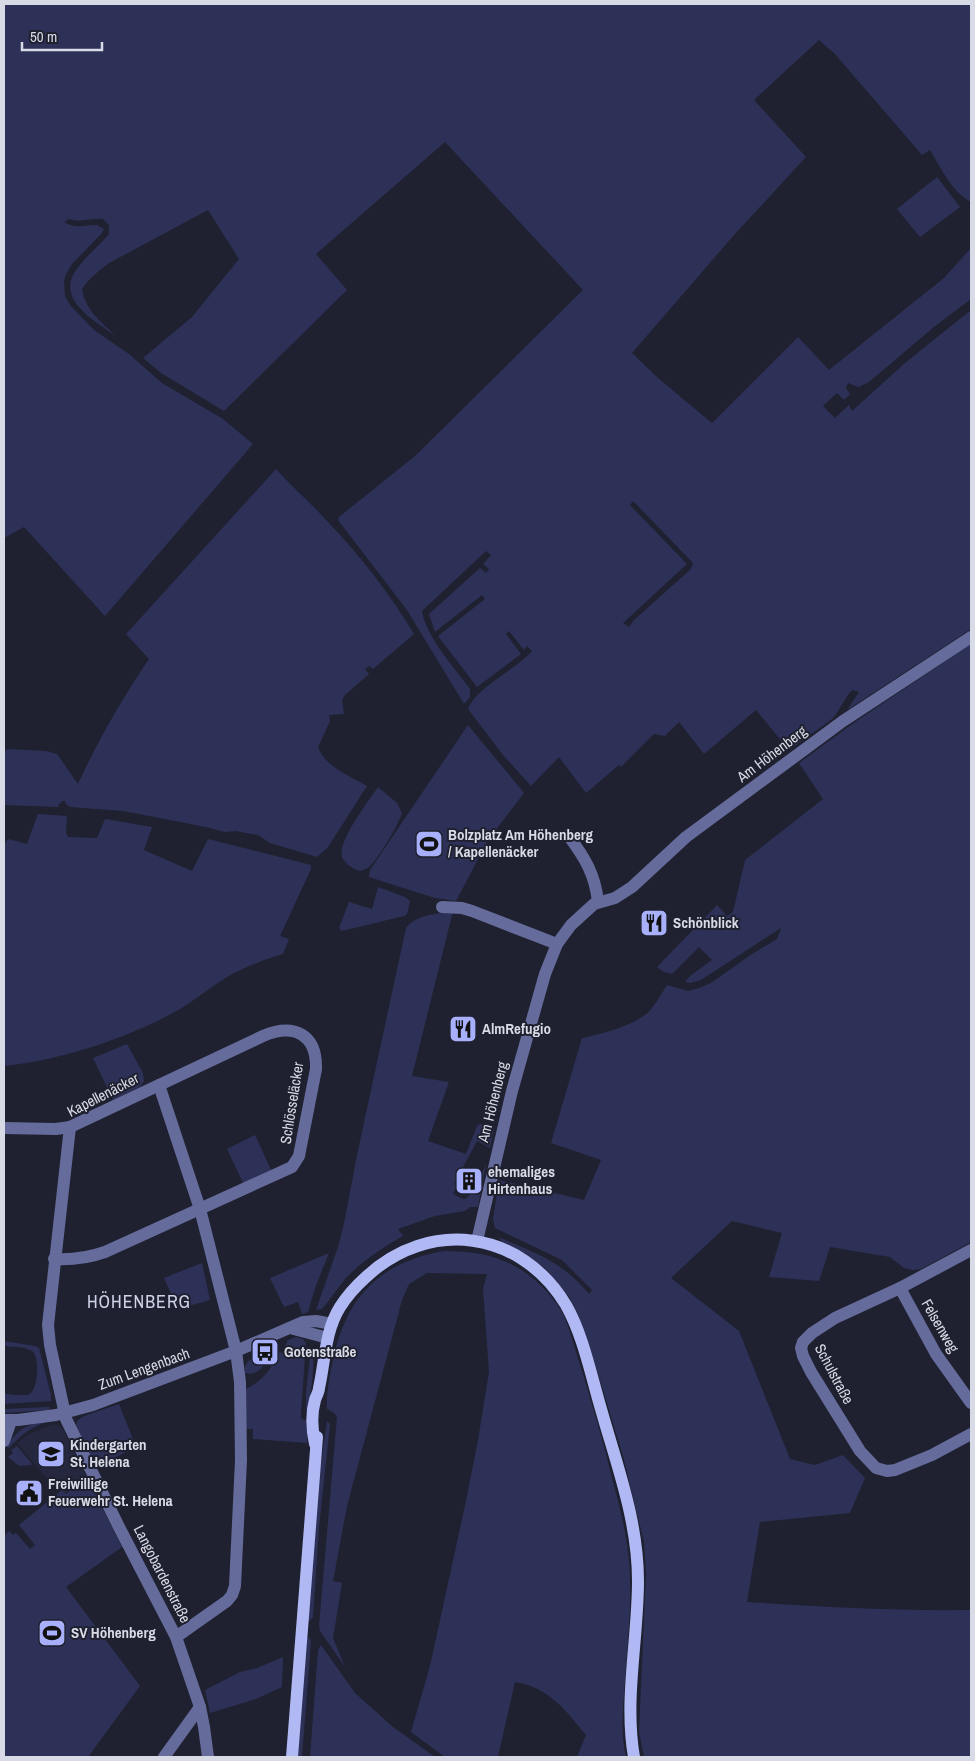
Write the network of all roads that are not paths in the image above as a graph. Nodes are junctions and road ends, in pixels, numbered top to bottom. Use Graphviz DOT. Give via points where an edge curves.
graph roads {
  1 [pos="971,637"];
  2 [pos="568,836"];
  3 [pos="598,902"];
  4 [pos="442,906"];
  5 [pos="557,944"];
  6 [pos="159,1085"];
  7 [pos="70,1127"];
  8 [pos="4,1128"];
  9 [pos="200,1209"];
  10 [pos="477,1241"];
  11 [pos="971,1250"];
  12 [pos="54,1259"];
  13 [pos="900,1288"];
  14 [pos="332,1324"];
  15 [pos="290,1328"];
  16 [pos="328,1338"];
  17 [pos="236,1351"];
  18 [pos="971,1403"];
  19 [pos="64,1413"];
  20 [pos="8,1420"];
  21 [pos="971,1434"];
  22 [pos="4,1441"];
  23 [pos="176,1637"];
  24 [pos="200,1707"];
  25 [pos="164,1757"];
  26 [pos="208,1757"];
  27 [pos="292,1757"];
  28 [pos="634,1757"];
  1 -- 3 [label="street, Am Höhenberg" via="831,730 686,837 622,894"];
  2 -- 3 [label="street" via="590,869"];
  3 -- 5 [label="street, Am Höhenberg" via="571,925"];
  4 -- 5 [label="street" via="472,911"];
  5 -- 10 [label="street, Am Höhenberg" via="545,974 516,1077"];
  6 -- 7 [label="street, Kapellenäcker"];
  6 -- 9 [label="street, Kapellenäcker"];
  6 -- 9 [label="street, Schlösseläcker" via="279,1030 300,1034 309,1041 315,1053 316,1070 300,1151 294,1165"];
  7 -- 8 [label="street"];
  7 -- 12 [label="street, Kapellenäcker"];
  9 -- 12 [label="street, Schlösseläcker" via="91,1257"];
  9 -- 17 [label="street, Kapellenäcker"];
  10 -- 14 [label="main road" via="435,1241 400,1252 351,1291"];
  10 -- 28 [label="main road" via="513,1254 544,1276 573,1318 589,1366 617,1460 636,1551 638,1582 630,1722"];
  11 -- 13 [label="street, Schulstraße"];
  12 -- 19 [label="street, Kapellenäcker" via="48,1332"];
  13 -- 18 [label="street, Felsenweg" via="936,1354"];
  13 -- 21 [label="street, Schulstraße" via="823,1326 803,1342 802,1356 860,1451 876,1468 895,1470"];
  14 -- 15 [label="street, Zum Lengenbach" via="307,1321"];
  14 -- 16 [label="main road"];
  15 -- 16 [label="street"];
  15 -- 17 [label="street, Zum Lengenbach"];
  16 -- 27 [label="main road" via="319,1390 322,1404 315,1444"];
  17 -- 19 [label="street, Zum Lengenbach" via="136,1390"];
  17 -- 23 [label="street" via="240,1382 241,1460 235,1586 227,1601"];
  19 -- 20 [label="street, Zum Lengenbach"];
  19 -- 23 [label="street, Langobardenstraße"];
  20 -- 22 [label="street"];
  23 -- 24 [label="street, Langobardenstraße"];
  24 -- 25 [label="street"];
  24 -- 26 [label="street, Langobardenstraße"];
}
